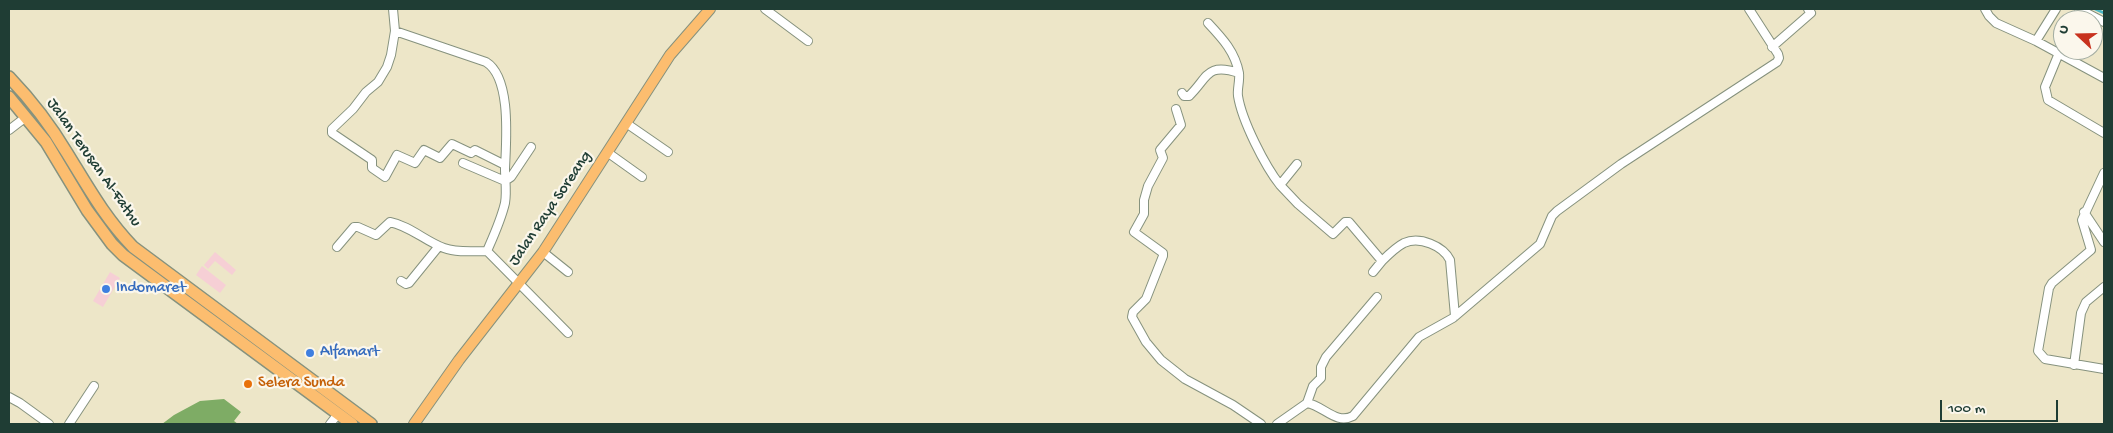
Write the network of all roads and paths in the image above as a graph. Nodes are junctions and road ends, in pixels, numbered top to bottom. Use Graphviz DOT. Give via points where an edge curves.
graph roads {
  1 [pos="393,9"];
  2 [pos="710,9"];
  3 [pos="765,9"];
  4 [pos="1749,9"];
  5 [pos="1808,9"];
  6 [pos="1985,9"];
  7 [pos="2056,9"];
  8 [pos="2079,9"];
  9 [pos="2104,22"];
  10 [pos="1208,23"];
  11 [pos="396,31"];
  12 [pos="808,41"];
  13 [pos="2036,41"];
  14 [pos="1772,47"];
  15 [pos="2053,51"];
  16 [pos="2056,60"];
  17 [pos="2070,60"];
  18 [pos="1239,73"];
  19 [pos="9,77"];
  20 [pos="2104,78"];
  21 [pos="1182,93"];
  22 [pos="9,97"];
  23 [pos="1176,109"];
  24 [pos="26,117"];
  25 [pos="626,123"];
  26 [pos="9,130"];
  27 [pos="2104,133"];
  28 [pos="531,147"];
  29 [pos="607,152"];
  30 [pos="668,152"];
  31 [pos="463,163"];
  32 [pos="1297,164"];
  33 [pos="506,165"];
  34 [pos="642,177"];
  35 [pos="2103,178"];
  36 [pos="505,181"];
  37 [pos="1280,185"];
  38 [pos="2084,212"];
  39 [pos="2104,242"];
  40 [pos="439,246"];
  41 [pos="337,247"];
  42 [pos="2091,250"];
  43 [pos="488,251"];
  44 [pos="543,252"];
  45 [pos="1382,261"];
  46 [pos="568,272"];
  47 [pos="1373,272"];
  48 [pos="401,281"];
  49 [pos="519,283"];
  50 [pos="2104,287"];
  51 [pos="1377,297"];
  52 [pos="1455,316"];
  53 [pos="568,333"];
  54 [pos="2074,364"];
  55 [pos="2104,369"];
  56 [pos="94,386"];
  57 [pos="9,398"];
  58 [pos="1308,403"];
  59 [pos="338,414"];
  60 [pos="50,424"];
  61 [pos="69,424"];
  62 [pos="330,424"];
  63 [pos="352,424"];
  64 [pos="371,424"];
  65 [pos="414,424"];
  66 [pos="1261,424"];
  67 [pos="1277,424"];
  1 -- 11 [label="street"];
  2 -- 25 [label="main road, Jalan Raya Soreang" via="670,56"];
  3 -- 12 [label="street"];
  4 -- 14 [label="street"];
  5 -- 14 [label="street" via="1811,13"];
  6 -- 13 [label="street" via="1996,24"];
  7 -- 13 [label="street"];
  8 -- 9 [label="street"];
  10 -- 18 [label="street" via="1232,51"];
  11 -- 33 [label="street" via="486,62 493,68 499,79 506,120"];
  11 -- 33 [label="street" via="391,55 378,82 332,129 333,134 372,160 372,168 385,176 397,156 415,162 424,150 440,158 452,144 471,152 475,150"];
  13 -- 15 [label="street"];
  14 -- 52 [label="street" via="1778,54 1777,62 1621,164 1558,210 1540,244"];
  16 -- 27 [label="street" via="2047,79 2046,98"];
  17 -- 20 [label="street"];
  18 -- 21 [label="street" via="1214,71 1205,76 1191,95"];
  18 -- 37 [label="street" via="1238,96 1244,116 1265,164"];
  19 -- 64 [label="highway, Jalan Terusan Al-Fathu" via="52,130 108,220 133,247"];
  22 -- 24 [label="highway, Jalan Terusan Al-Fathu"];
  23 -- 66 [label="street" via="1181,125 1160,150 1163,158 1148,186 1144,214 1134,232 1155,245 1163,256 1146,299 1132,317 1161,360 1185,379"];
  24 -- 26 [label="street"];
  24 -- 59 [label="highway, Jalan Terusan Al-Fathu" via="46,142 98,225 123,255"];
  25 -- 29 [label="main road, Jalan Raya Soreang"];
  25 -- 30 [label="street"];
  28 -- 36 [label="street"];
  29 -- 34 [label="street"];
  29 -- 44 [label="main road, Jalan Raya Soreang"];
  31 -- 36 [label="street"];
  32 -- 37 [label="street"];
  33 -- 36 [label="street"];
  35 -- 38 [label="street"];
  36 -- 43 [label="street" via="505,203"];
  37 -- 45 [label="street" via="1333,234 1349,222"];
  38 -- 39 [label="street"];
  38 -- 42 [label="street" via="2082,220"];
  39 -- 42 [label="street"];
  40 -- 41 [label="street" via="390,222 376,235 354,227"];
  40 -- 43 [label="street" via="458,251"];
  40 -- 48 [label="street" via="409,283"];
  42 -- 54 [label="street" via="2049,288 2038,351 2048,360"];
  43 -- 49 [label="street"];
  44 -- 46 [label="street"];
  44 -- 49 [label="main road, Jalan Raya Soreang"];
  45 -- 47 [label="street"];
  45 -- 52 [label="street" via="1411,241 1426,242 1443,250 1450,260"];
  49 -- 53 [label="street"];
  49 -- 65 [label="main road, Jalan Raya Soreang"];
  50 -- 54 [label="street" via="2086,302 2081,313"];
  51 -- 58 [label="street" via="1326,357 1321,377 1313,386"];
  52 -- 58 [label="street" via="1419,337 1353,416 1338,418"];
  54 -- 55 [label="street"];
  56 -- 61 [label="street"];
  57 -- 60 [label="street"];
  58 -- 67 [label="street"];
  59 -- 62 [label="street"];
  59 -- 63 [label="highway, Jalan Terusan Al-Fathu"];
}
